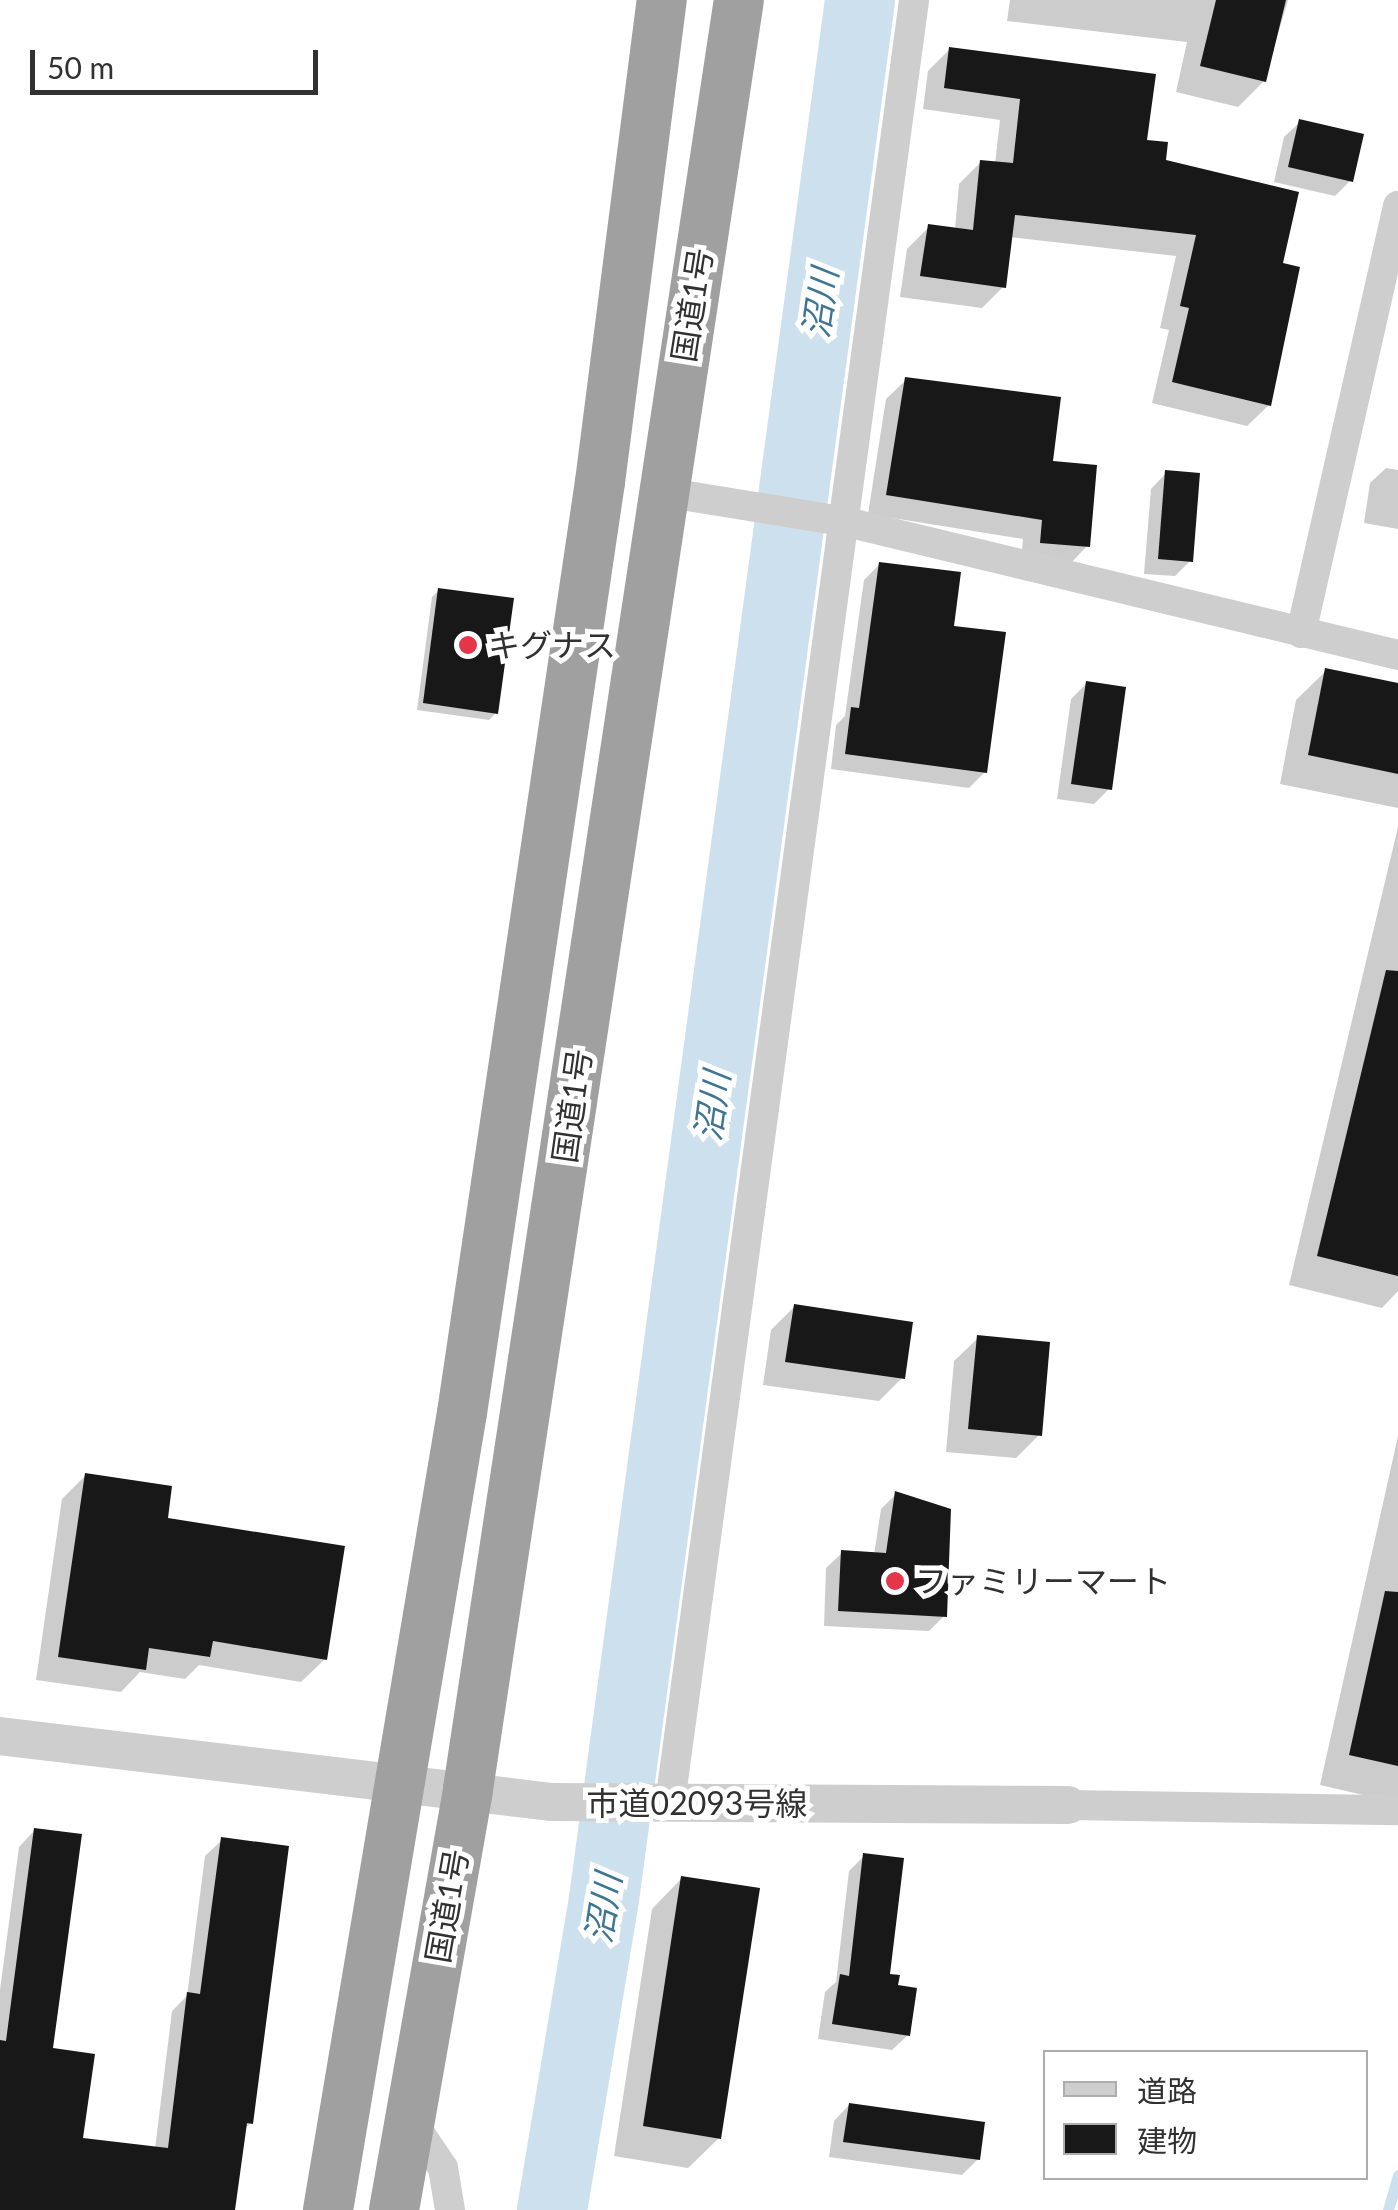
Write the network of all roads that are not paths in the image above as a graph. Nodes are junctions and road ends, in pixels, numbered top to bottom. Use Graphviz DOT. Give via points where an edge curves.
graph roads {
  1 [pos="662,0"];
  2 [pos="738,0"];
  3 [pos="914,0"];
  4 [pos="1398,206"];
  5 [pos="663,492"];
  6 [pos="836,519"];
  7 [pos="1302,633"];
  8 [pos="1398,655"];
  9 [pos="0,1736"];
  10 [pos="404,1783"];
  11 [pos="468,1789"];
  12 [pos="664,1802"];
  13 [pos="1068,1806"];
  14 [pos="1398,1810"];
  15 [pos="410,2120"];
  16 [pos="328,2210"];
  17 [pos="394,2210"];
  18 [pos="450,2210"];
  1 -- 10 [label="highway, 国道1号" via="597,502"];
  2 -- 5 [label="highway, 国道1号"];
  3 -- 6 [label="street"];
  4 -- 7 [label="street"];
  5 -- 6 [label="street"];
  5 -- 11 [label="highway, 国道1号"];
  6 -- 7 [label="street"];
  6 -- 12 [label="street"];
  7 -- 8 [label="street"];
  9 -- 10 [label="street, 市道02093号線"];
  10 -- 11 [label="street, 市道02093号線"];
  10 -- 16 [label="highway, 国道1号"];
  11 -- 12 [label="street, 市道02093号線" via="552,1802"];
  11 -- 15 [label="highway, 国道1号"];
  12 -- 13 [label="street, 市道02093号線"];
  13 -- 14 [label="street, 市道02093号線"];
  15 -- 17 [label="highway, 国道1号"];
  15 -- 18 [label="street" via="443,2168"];
}
